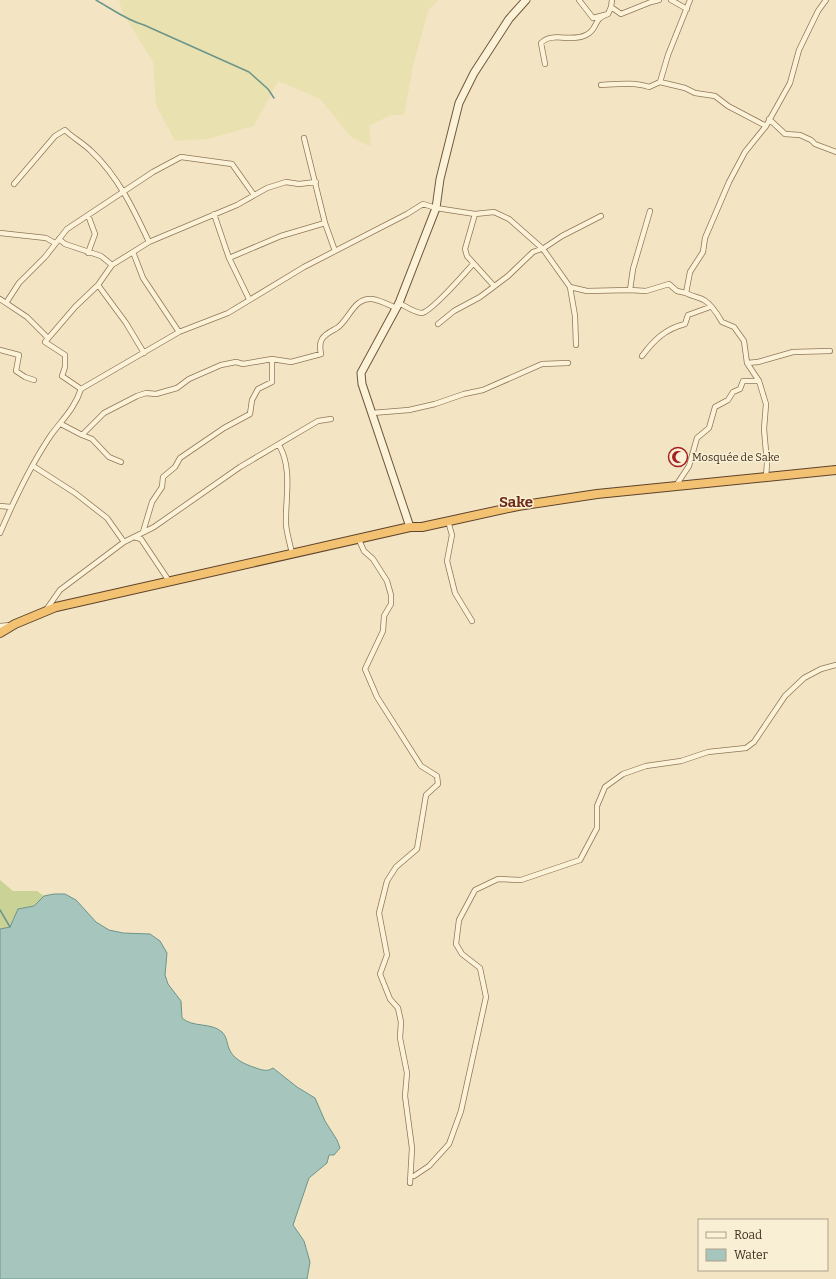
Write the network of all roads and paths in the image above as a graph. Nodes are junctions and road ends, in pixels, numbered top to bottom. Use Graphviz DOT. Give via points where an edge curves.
graph roads {
  1 [pos="526,0"];
  2 [pos="579,0"];
  3 [pos="612,0"];
  4 [pos="659,0"];
  5 [pos="671,0"];
  6 [pos="690,0"];
  7 [pos="826,0"];
  8 [pos="611,7"];
  9 [pos="686,9"];
  10 [pos="608,14"];
  11 [pos="545,64"];
  12 [pos="660,82"];
  13 [pos="601,85"];
  14 [pos="769,119"];
  15 [pos="766,126"];
  16 [pos="304,138"];
  17 [pos="836,152"];
  18 [pos="316,182"];
  19 [pos="14,184"];
  20 [pos="123,193"];
  21 [pos="254,195"];
  22 [pos="436,208"];
  23 [pos="650,211"];
  24 [pos="214,214"];
  25 [pos="475,214"];
  26 [pos="88,215"];
  27 [pos="601,216"];
  28 [pos="325,223"];
  29 [pos="0,233"];
  30 [pos="59,239"];
  31 [pos="149,242"];
  32 [pos="56,243"];
  33 [pos="540,248"];
  34 [pos="334,251"];
  35 [pos="133,252"];
  36 [pos="88,253"];
  37 [pos="229,258"];
  38 [pos="473,264"];
  39 [pos="112,265"];
  40 [pos="98,285"];
  41 [pos="494,286"];
  42 [pos="570,287"];
  43 [pos="630,290"];
  44 [pos="686,293"];
  45 [pos="0,299"];
  46 [pos="249,299"];
  47 [pos="6,302"];
  48 [pos="398,305"];
  49 [pos="710,307"];
  50 [pos="438,324"];
  51 [pos="179,332"];
  52 [pos="48,338"];
  53 [pos="576,345"];
  54 [pos="0,350"];
  55 [pos="830,351"];
  56 [pos="144,353"];
  57 [pos="642,356"];
  58 [pos="272,358"];
  59 [pos="568,363"];
  60 [pos="747,363"];
  61 [pos="34,380"];
  62 [pos="759,381"];
  63 [pos="81,389"];
  64 [pos="372,414"];
  65 [pos="331,419"];
  66 [pos="61,424"];
  67 [pos="82,435"];
  68 [pos="279,445"];
  69 [pos="121,462"];
  70 [pos="33,466"];
  71 [pos="836,470"];
  72 [pos="766,477"];
  73 [pos="677,484"];
  74 [pos="0,506"];
  75 [pos="11,507"];
  76 [pos="448,521"];
  77 [pos="410,527"];
  78 [pos="143,532"];
  79 [pos="0,533"];
  80 [pos="134,537"];
  81 [pos="359,540"];
  82 [pos="124,542"];
  83 [pos="295,554"];
  84 [pos="169,581"];
  85 [pos="46,610"];
  86 [pos="472,621"];
  87 [pos="15,624"];
  88 [pos="0,626"];
  89 [pos="0,633"];
  90 [pos="836,665"];
  91 [pos="414,1176"];
  92 [pos="410,1183"];
  1 -- 22 [label="main road" via="509,19 474,73 459,103 440,179"];
  2 -- 10 [label="street" via="593,18"];
  3 -- 8 [label="street"];
  4 -- 8 [label="street" via="621,14"];
  5 -- 9 [label="street"];
  6 -- 9 [label="street"];
  7 -- 14 [label="street" via="799,50 790,83"];
  8 -- 10 [label="street"];
  9 -- 12 [label="street"];
  10 -- 11 [label="street" via="599,19 595,28 585,36 545,38 541,43"];
  12 -- 13 [label="street" via="649,87 627,83"];
  12 -- 15 [label="street" via="715,96 728,106"];
  14 -- 15 [label="street"];
  14 -- 17 [label="street" via="785,134 800,135"];
  15 -- 44 [label="street" via="745,152 729,182 705,238 703,252 690,272"];
  16 -- 18 [label="street"];
  18 -- 21 [label="street" via="286,182"];
  18 -- 28 [label="street"];
  19 -- 20 [label="street" via="55,136 64,130 90,150 108,169"];
  20 -- 21 [label="street" via="153,172 181,157 232,164"];
  20 -- 26 [label="street"];
  20 -- 31 [label="street"];
  21 -- 24 [label="street" via="238,205"];
  22 -- 25 [label="street"];
  22 -- 34 [label="street" via="424,204"];
  22 -- 48 [label="main road"];
  23 -- 43 [label="street" via="633,269"];
  24 -- 31 [label="street"];
  24 -- 37 [label="street"];
  25 -- 33 [label="street" via="488,211 502,215"];
  25 -- 38 [label="street" via="465,249"];
  26 -- 30 [label="street" via="67,229"];
  26 -- 36 [label="street" via="95,234"];
  27 -- 33 [label="street"];
  28 -- 34 [label="street"];
  28 -- 37 [label="street" via="281,236"];
  29 -- 32 [label="street" via="46,238"];
  30 -- 32 [label="street"];
  30 -- 36 [label="street"];
  31 -- 35 [label="street"];
  32 -- 47 [label="street" via="19,283"];
  33 -- 41 [label="street" via="523,259 508,276"];
  33 -- 42 [label="street" via="545,251"];
  34 -- 46 [label="street"];
  35 -- 39 [label="street"];
  35 -- 51 [label="street" via="143,278"];
  36 -- 39 [label="street" via="101,256"];
  37 -- 46 [label="street"];
  38 -- 41 [label="street"];
  38 -- 48 [label="street" via="426,311 419,313"];
  39 -- 40 [label="street"];
  40 -- 52 [label="street"];
  40 -- 56 [label="street"];
  41 -- 50 [label="street"];
  42 -- 43 [label="street" via="588,291"];
  42 -- 53 [label="street"];
  43 -- 44 [label="street" via="646,291 669,284 677,291"];
  44 -- 49 [label="street" via="706,300"];
  45 -- 47 [label="street"];
  46 -- 51 [label="street" via="228,313"];
  47 -- 52 [label="street" via="27,317"];
  48 -- 58 [label="street" via="372,299 362,302 350,311 338,328 331,330 323,338 320,344 321,354 291,362"];
  48 -- 64 [label="main road" via="361,373"];
  49 -- 57 [label="street" via="688,315 685,324 671,328 652,342"];
  49 -- 60 [label="street" via="716,310 722,322 734,327 739,333 744,341"];
  51 -- 56 [label="street"];
  52 -- 63 [label="street" via="45,342 65,355 62,376"];
  54 -- 61 [label="street" via="19,355 16,371"];
  55 -- 60 [label="street" via="793,352"];
  56 -- 63 [label="street"];
  58 -- 67 [label="street" via="243,364 236,362 221,365 188,379 177,388 137,396 104,413"];
  58 -- 78 [label="street" via="272,382 258,389 252,400 250,414 180,458 175,467 163,477 162,487 152,502"];
  59 -- 64 [label="street" via="542,364 483,390 435,404"];
  60 -- 62 [label="street"];
  62 -- 72 [label="street" via="766,404"];
  62 -- 73 [label="street" via="743,381 740,389 716,407 709,428 697,438 690,466"];
  63 -- 66 [label="street" via="78,399"];
  64 -- 77 [label="main road"];
  65 -- 68 [label="street" via="318,421"];
  66 -- 67 [label="street"];
  66 -- 70 [label="street"];
  67 -- 69 [label="street" via="92,439 109,457"];
  68 -- 78 [label="street"];
  68 -- 83 [label="street" via="285,455 288,484 286,526 292,553"];
  70 -- 75 [label="street" via="22,481"];
  70 -- 82 [label="street" via="75,493 107,518"];
  71 -- 72 [label="highway"];
  72 -- 73 [label="highway"];
  73 -- 76 [label="highway" via="518,506"];
  74 -- 75 [label="street"];
  75 -- 79 [label="street"];
  76 -- 77 [label="highway"];
  76 -- 86 [label="street" via="452,535 447,561 454,593"];
  77 -- 81 [label="highway"];
  78 -- 80 [label="street"];
  80 -- 82 [label="street"];
  80 -- 84 [label="street" via="141,539"];
  81 -- 83 [label="highway"];
  81 -- 92 [label="street" via="364,551 373,559 387,581 391,595 391,604 384,616 383,631 365,669 377,698 421,766 438,779 438,784 426,795 417,848 396,867 388,881 380,913 387,955 380,974 390,999 398,1008 401,1022 400,1038 407,1073 405,1096 412,1148"];
  82 -- 85 [label="street" via="60,590"];
  83 -- 84 [label="highway"];
  84 -- 85 [label="highway"];
  85 -- 87 [label="highway"];
  87 -- 88 [label="street"];
  87 -- 89 [label="highway"];
  90 -- 91 [label="street" via="804,678 785,696 754,742 746,748 708,752 682,761 646,766 623,774 605,787 597,806 597,828 580,860 521,880 498,878 476,890 459,920 456,944 462,954 480,968 486,997 461,1111 449,1144 429,1166"];
}
